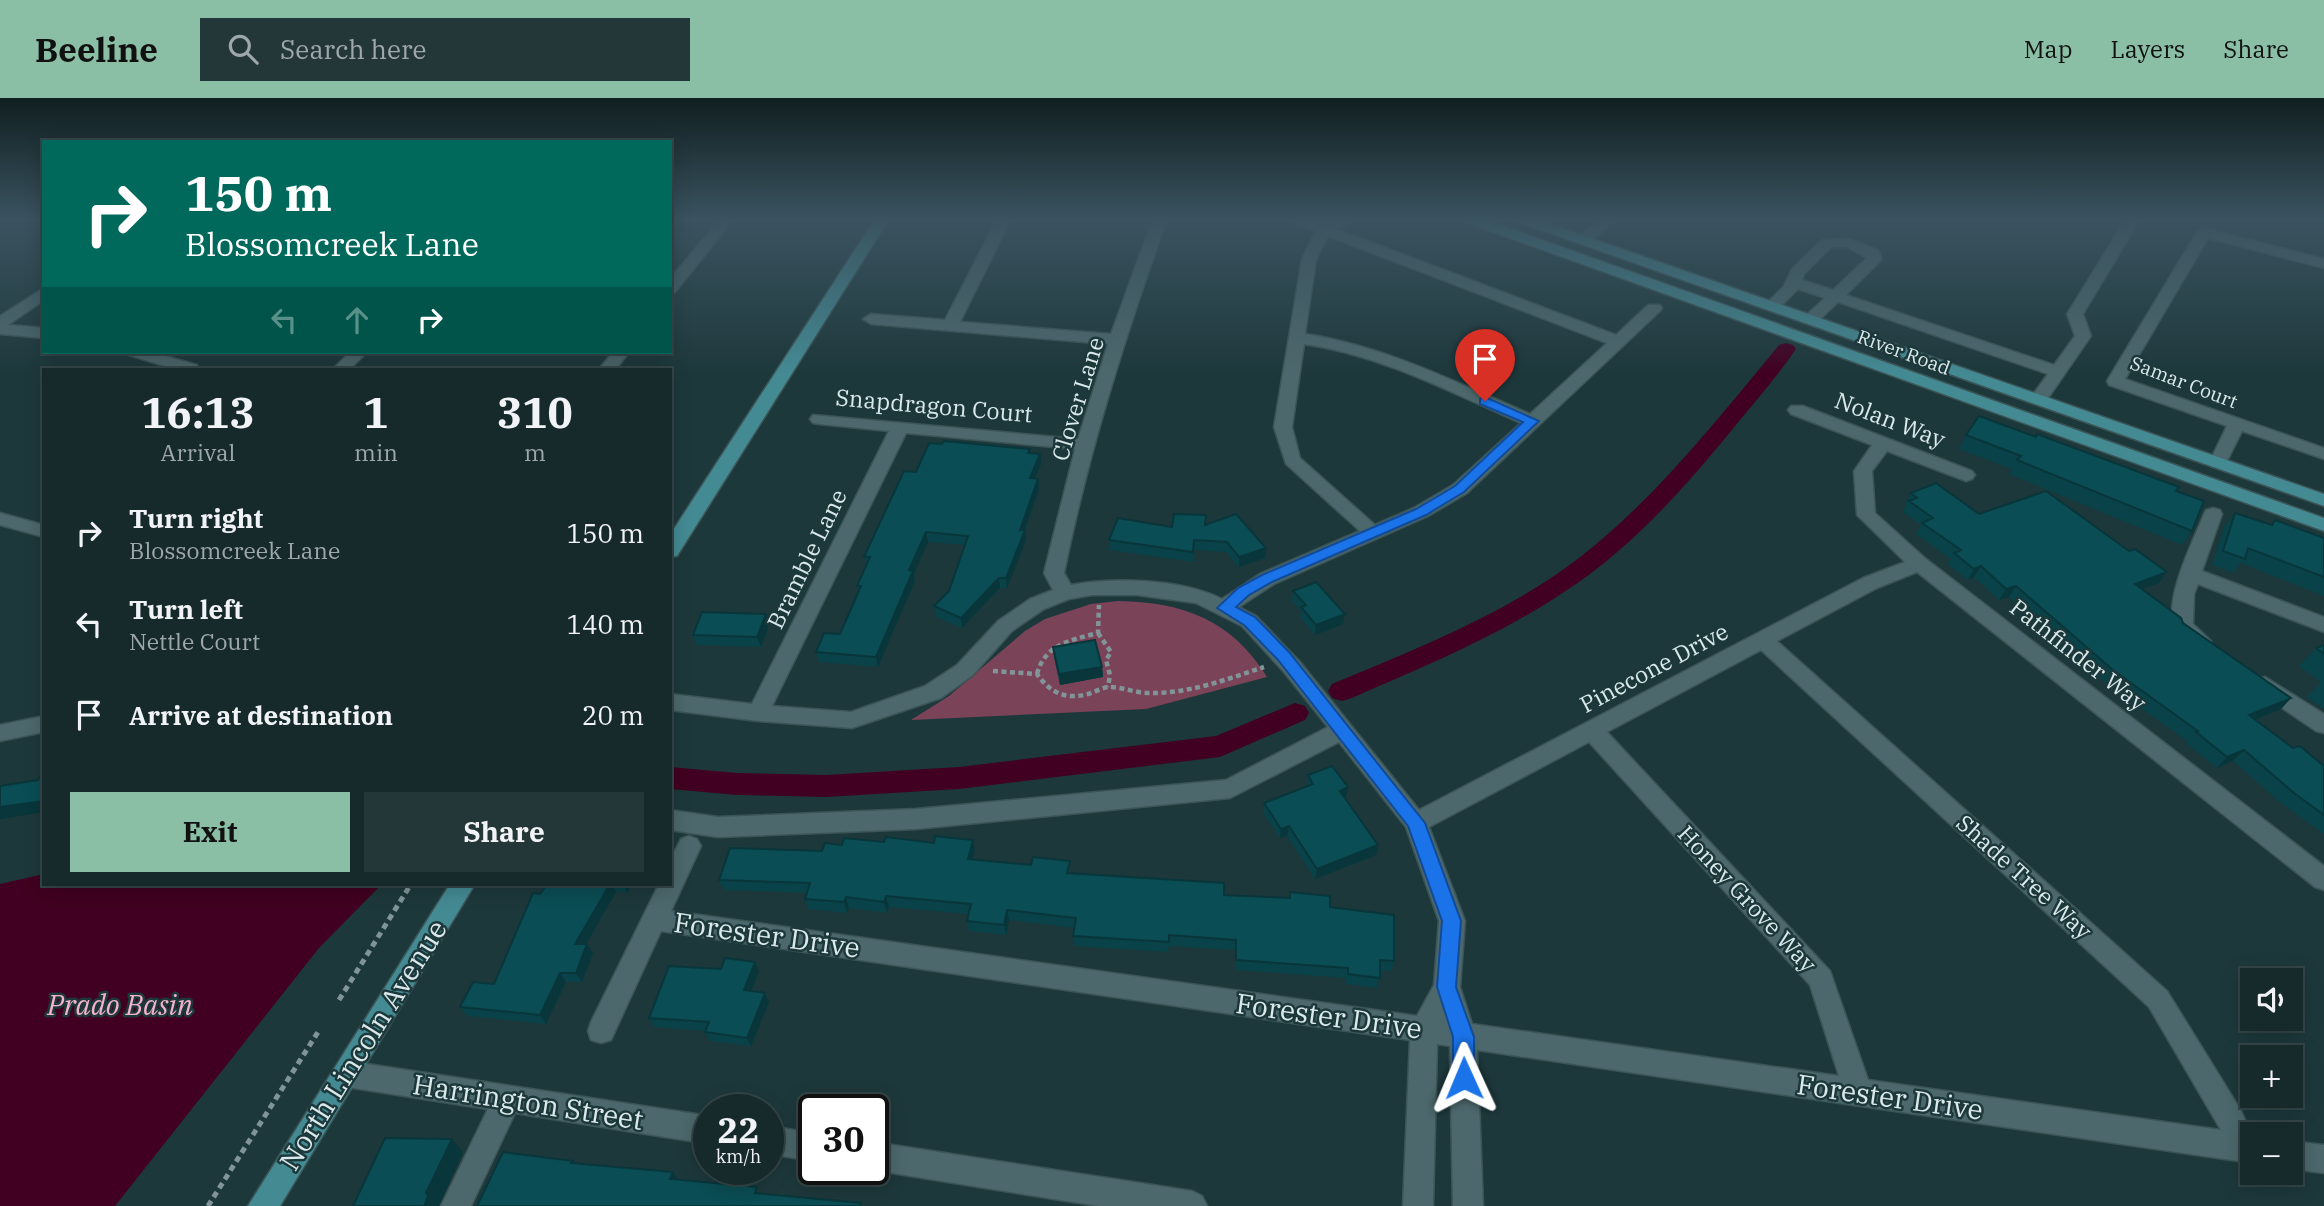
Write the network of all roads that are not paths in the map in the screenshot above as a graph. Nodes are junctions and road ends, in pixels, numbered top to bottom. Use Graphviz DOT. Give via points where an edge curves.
graph roads {
  1 [pos="685,271"];
  2 [pos="849,271"];
  3 [pos="978,271"];
  4 [pos="1142,271"];
  5 [pos="1307,271"];
  6 [pos="1441,271"];
  7 [pos="1614,271"];
  8 [pos="1671,271"];
  9 [pos="1798,271"];
  10 [pos="1863,271"];
  11 [pos="2101,271"];
  12 [pos="2181,271"];
  13 [pos="1793,282"];
  14 [pos="672,287"];
  15 [pos="42,294"];
  16 [pos="1836,297"];
  17 [pos="1772,306"];
  18 [pos="1654,308"];
  19 [pos="871,319"];
  20 [pos="1810,320"];
  21 [pos="0,323"];
  22 [pos="950,326"];
  23 [pos="0,329"];
  24 [pos="42,333"];
  25 [pos="1297,338"];
  26 [pos="1119,340"];
  27 [pos="1617,341"];
  28 [pos="142,354"];
  29 [pos="357,354"];
  30 [pos="619,354"];
  31 [pos="188,368"];
  32 [pos="342,368"];
  33 [pos="608,368"];
  34 [pos="2058,372"];
  35 [pos="2038,400"];
  36 [pos="1797,410"];
  37 [pos="819,419"];
  38 [pos="1532,421"];
  39 [pos="2236,425"];
  40 [pos="900,427"];
  41 [pos="1883,443"];
  42 [pos="1087,445"];
  43 [pos="2324,454"];
  44 [pos="2218,463"];
  45 [pos="1966,475"];
  46 [pos="2324,500"];
  47 [pos="2213,514"];
  48 [pos="0,519"];
  49 [pos="2324,525"];
  50 [pos="42,530"];
  51 [pos="1373,533"];
  52 [pos="672,548"];
  53 [pos="1919,564"];
  54 [pos="2190,574"];
  55 [pos="1065,593"];
  56 [pos="1225,608"];
  57 [pos="2324,625"];
  58 [pos="1763,640"];
  59 [pos="2215,650"];
  60 [pos="2248,673"];
  61 [pos="672,702"];
  62 [pos="758,713"];
  63 [pos="42,724"];
  64 [pos="2324,725"];
  65 [pos="1342,730"];
  66 [pos="1592,730"];
  67 [pos="0,733"];
  68 [pos="672,820"];
  69 [pos="1416,823"];
  70 [pos="689,846"];
  71 [pos="2324,880"];
  72 [pos="672,881"];
  73 [pos="462,886"];
  74 [pos="670,886"];
  75 [pos="654,919"];
  76 [pos="1447,987"];
  77 [pos="1424,1030"];
  78 [pos="601,1031"];
  79 [pos="1463,1037"];
  80 [pos="347,1074"];
  81 [pos="1858,1093"];
  82 [pos="507,1099"];
  83 [pos="693,1128"];
  84 [pos="2240,1136"];
  85 [pos="2240,1148"];
  86 [pos="2303,1156"];
  87 [pos="889,1159"];
  88 [pos="2324,1159"];
  89 [pos="262,1206"];
  90 [pos="456,1206"];
  91 [pos="1192,1206"];
  92 [pos="1418,1206"];
  93 [pos="1468,1206"];
  1 -- 14 [label="street"];
  2 -- 52 [label="main road"];
  3 -- 22 [label="street"];
  4 -- 26 [label="street, Clover Lane"];
  5 -- 25 [label="street"];
  6 -- 27 [label="street"];
  7 -- 49 [label="main road, River Road"];
  8 -- 17 [label="main road, River Road"];
  9 -- 13 [label="street"];
  10 -- 16 [label="street"];
  11 -- 34 [label="street" via="2075,314 2083,337"];
  12 -- 39 [label="street, Samar Court" via="2115,382"];
  13 -- 16 [label="street"];
  13 -- 17 [label="street"];
  15 -- 21 [label="street"];
  16 -- 20 [label="street"];
  16 -- 34 [label="street"];
  17 -- 20 [label="main road, River Road"];
  18 -- 27 [label="street"];
  19 -- 22 [label="street"];
  20 -- 35 [label="main road, River Road"];
  22 -- 26 [label="street"];
  23 -- 24 [label="street"];
  25 -- 38 [label="street" via="1362,350"];
  25 -- 51 [label="street" via="1283,428 1292,460"];
  26 -- 42 [label="street, Clover Lane"];
  27 -- 38 [label="street"];
  28 -- 31 [label="street"];
  29 -- 32 [label="street"];
  30 -- 33 [label="street"];
  34 -- 35 [label="street"];
  35 -- 44 [label="main road, River Road"];
  36 -- 41 [label="street, Nolan Way"];
  37 -- 40 [label="street, Snapdragon Court"];
  38 -- 51 [label="street" via="1460,489"];
  39 -- 43 [label="street, Samar Court"];
  39 -- 44 [label="street, Samar Court"];
  40 -- 42 [label="street, Snapdragon Court"];
  40 -- 62 [label="street, Bramble Lane"];
  41 -- 45 [label="street, Nolan Way"];
  41 -- 53 [label="street, Pathfinder Way" via="1863,471 1866,515"];
  42 -- 55 [label="street, Clover Lane" via="1054,573"];
  44 -- 46 [label="main road, River Road"];
  47 -- 54 [label="street"];
  48 -- 50 [label="street"];
  51 -- 56 [label="street" via="1267,579"];
  53 -- 58 [label="street, Pinecone Drive" via="1870,583"];
  53 -- 71 [label="street, Pathfinder Way"];
  54 -- 57 [label="street"];
  54 -- 59 [label="street" via="2182,628"];
  55 -- 56 [label="street" via="1137,587 1200,597"];
  55 -- 62 [label="street" via="1037,604 1005,626 965,670 933,692 852,720"];
  56 -- 65 [label="street" via="1249,621 1283,656"];
  58 -- 66 [label="street, Pinecone Drive"];
  58 -- 84 [label="street, Shade Tree Way" via="2158,999"];
  60 -- 64 [label="street"];
  61 -- 62 [label="street"];
  63 -- 67 [label="street"];
  65 -- 68 [label="street" via="1230,789 916,819 718,827"];
  65 -- 69 [label="street"];
  66 -- 69 [label="street, Pinecone Drive"];
  66 -- 81 [label="street, Honey Grove Way" via="1821,979"];
  69 -- 76 [label="street" via="1452,921"];
  70 -- 72 [label="street"];
  73 -- 80 [label="main road, North Lincoln Avenue"];
  74 -- 75 [label="street"];
  75 -- 77 [label="street, Forester Drive"];
  75 -- 78 [label="street"];
  76 -- 77 [label="street"];
  76 -- 79 [label="street"];
  77 -- 79 [label="street, Forester Drive"];
  77 -- 92 [label="street"];
  79 -- 81 [label="street, Forester Drive"];
  79 -- 93 [label="street"];
  80 -- 82 [label="street, Harrington Street"];
  80 -- 89 [label="main road, North Lincoln Avenue"];
  81 -- 85 [label="street, Forester Drive"];
  82 -- 83 [label="street, Harrington Street"];
  82 -- 90 [label="street"];
  86 -- 88 [label="street"];
  87 -- 91 [label="street"];
}
